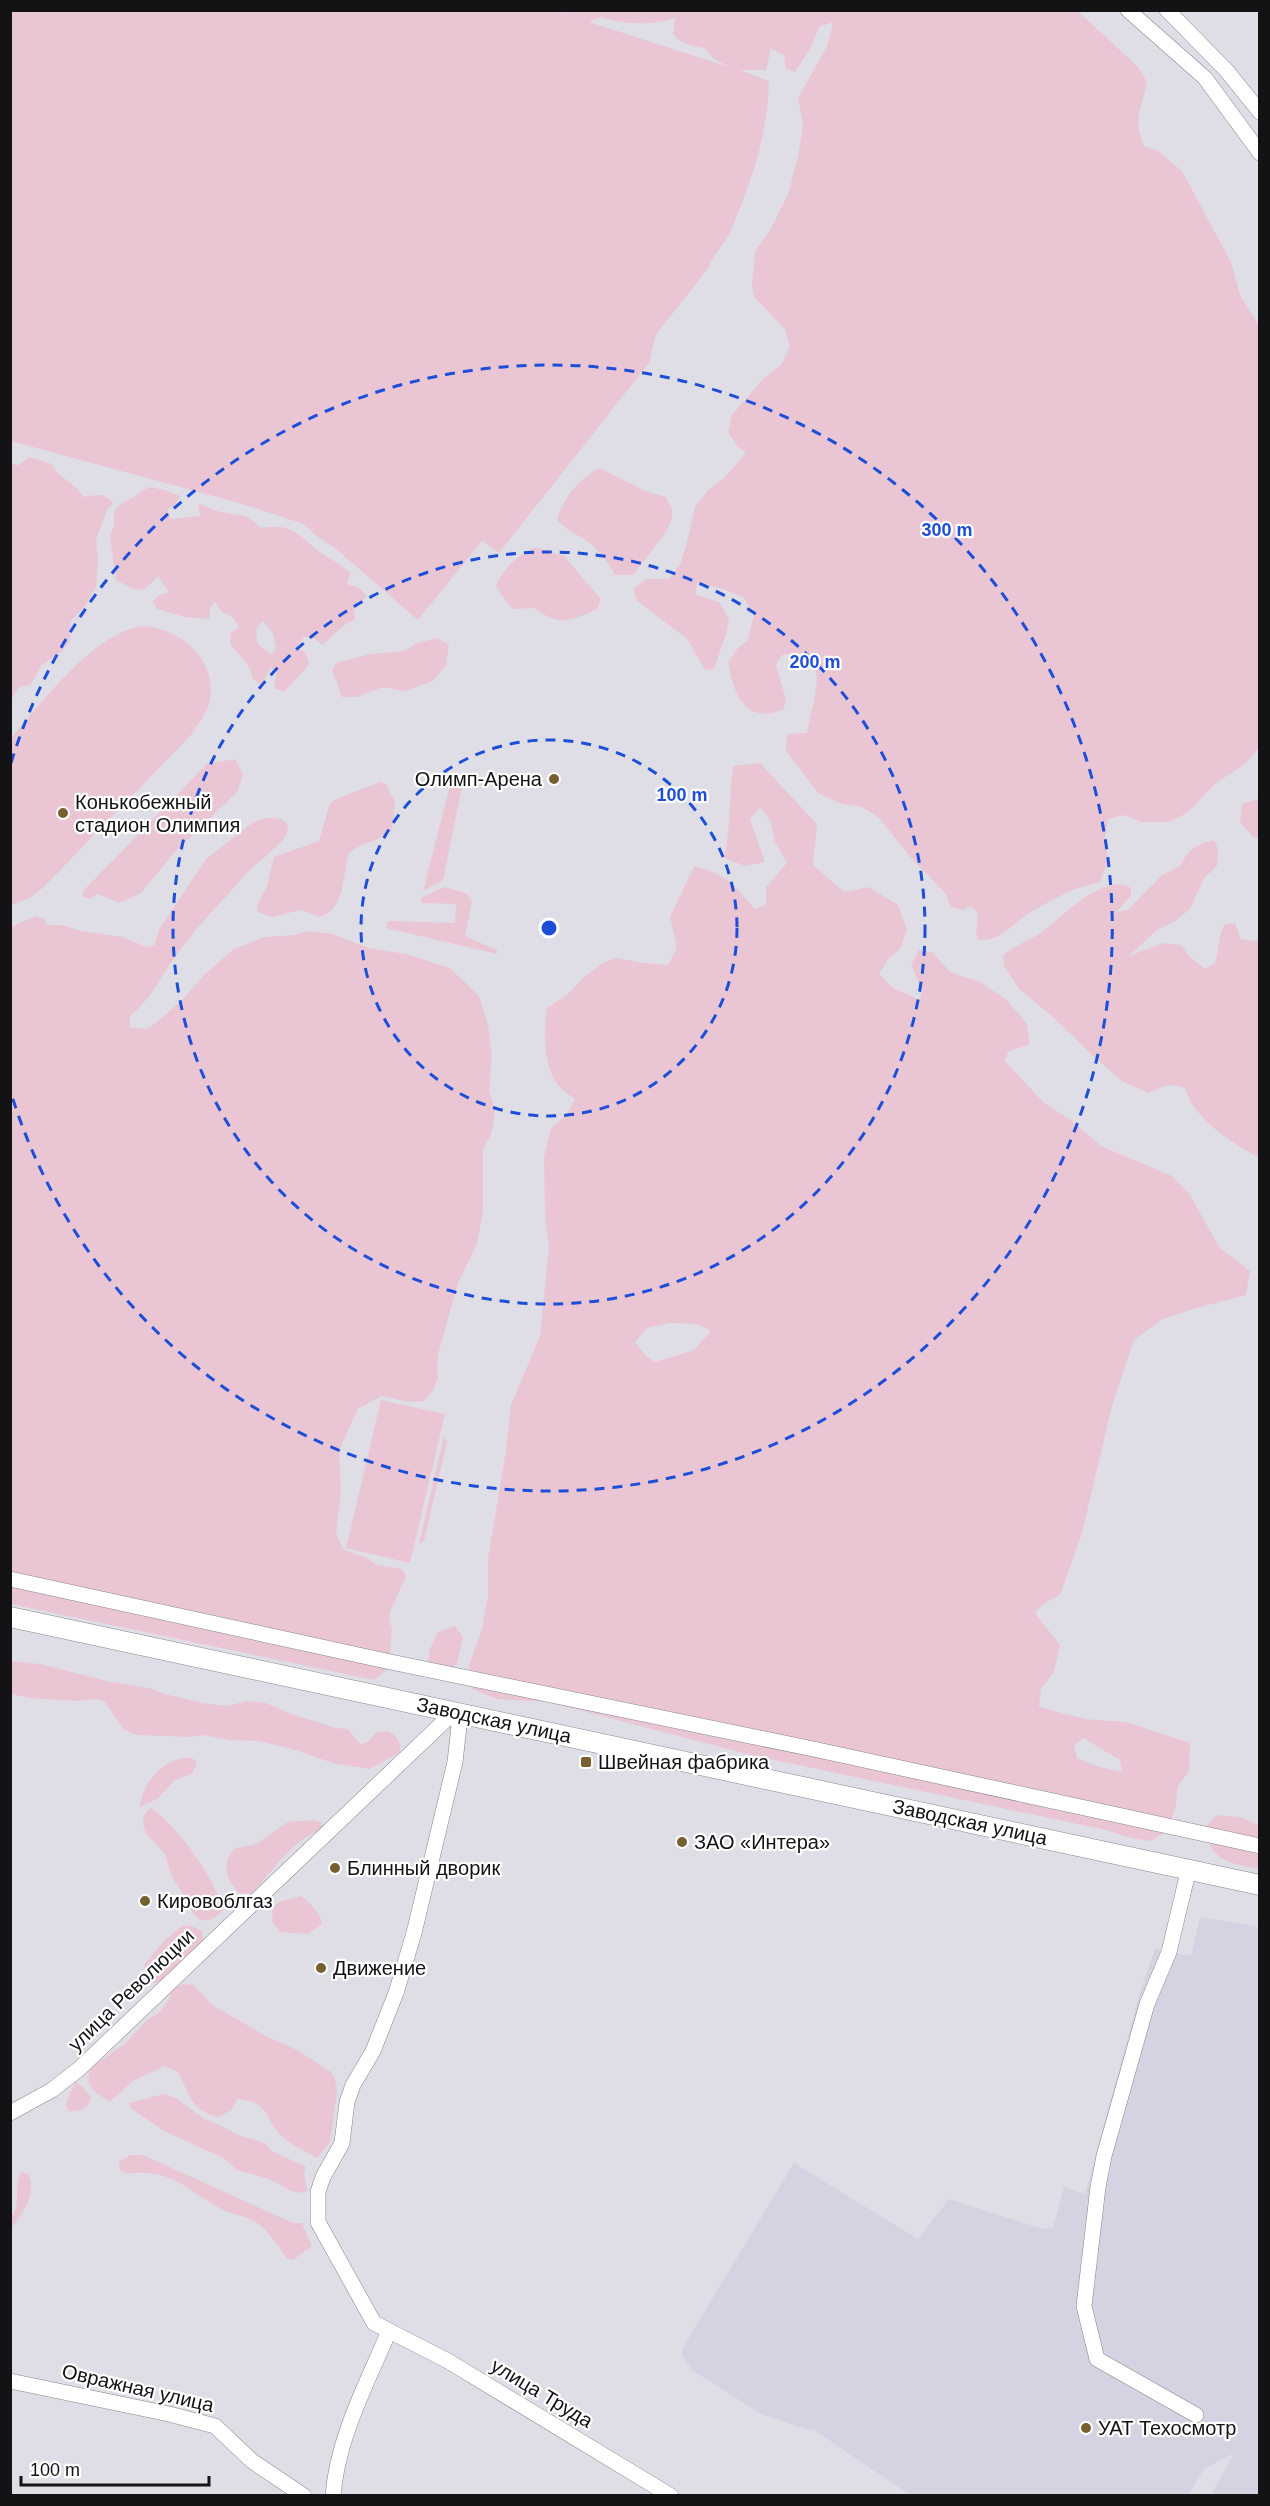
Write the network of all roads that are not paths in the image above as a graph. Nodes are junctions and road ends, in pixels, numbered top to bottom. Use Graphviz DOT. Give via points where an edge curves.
graph roads {
  1 [pos="1128,10"];
  2 [pos="1167,10"];
  3 [pos="1260,112"];
  4 [pos="1260,153"];
  5 [pos="10,1579"];
  6 [pos="10,1617"];
  7 [pos="454,1712"];
  8 [pos="1260,1846"];
  9 [pos="1189,1869"];
  10 [pos="1260,1885"];
  11 [pos="10,2113"];
  12 [pos="389,2331"];
  13 [pos="10,2381"];
  14 [pos="1196,2415"];
  15 [pos="304,2496"];
  16 [pos="333,2496"];
  17 [pos="671,2496"];
  1 -- 4 [label="street" via="1205,78"];
  2 -- 3 [label="street" via="1226,70"];
  5 -- 8 [label="street"];
  6 -- 7 [label="main road, Заводская улица"];
  7 -- 9 [label="main road, Заводская улица"];
  7 -- 11 [label="street, улица Революции" via="79,2069 52,2090"];
  7 -- 12 [label="street, улица Труда" via="459,1726 455,1762 412,1940 396,1993 347,2102 342,2143 322,2177 318,2192 318,2222 374,2323"];
  9 -- 10 [label="main road, Заводская улица"];
  9 -- 14 [label="street" via="1169,1952 1147,2004 1104,2156 1092,2223 1084,2306 1096,2359"];
  12 -- 16 [label="street" via="348,2430"];
  12 -- 17 [label="street, улица Труда" via="448,2361"];
  13 -- 15 [label="street, Овражная улица" via="216,2426 252,2461"];
}
